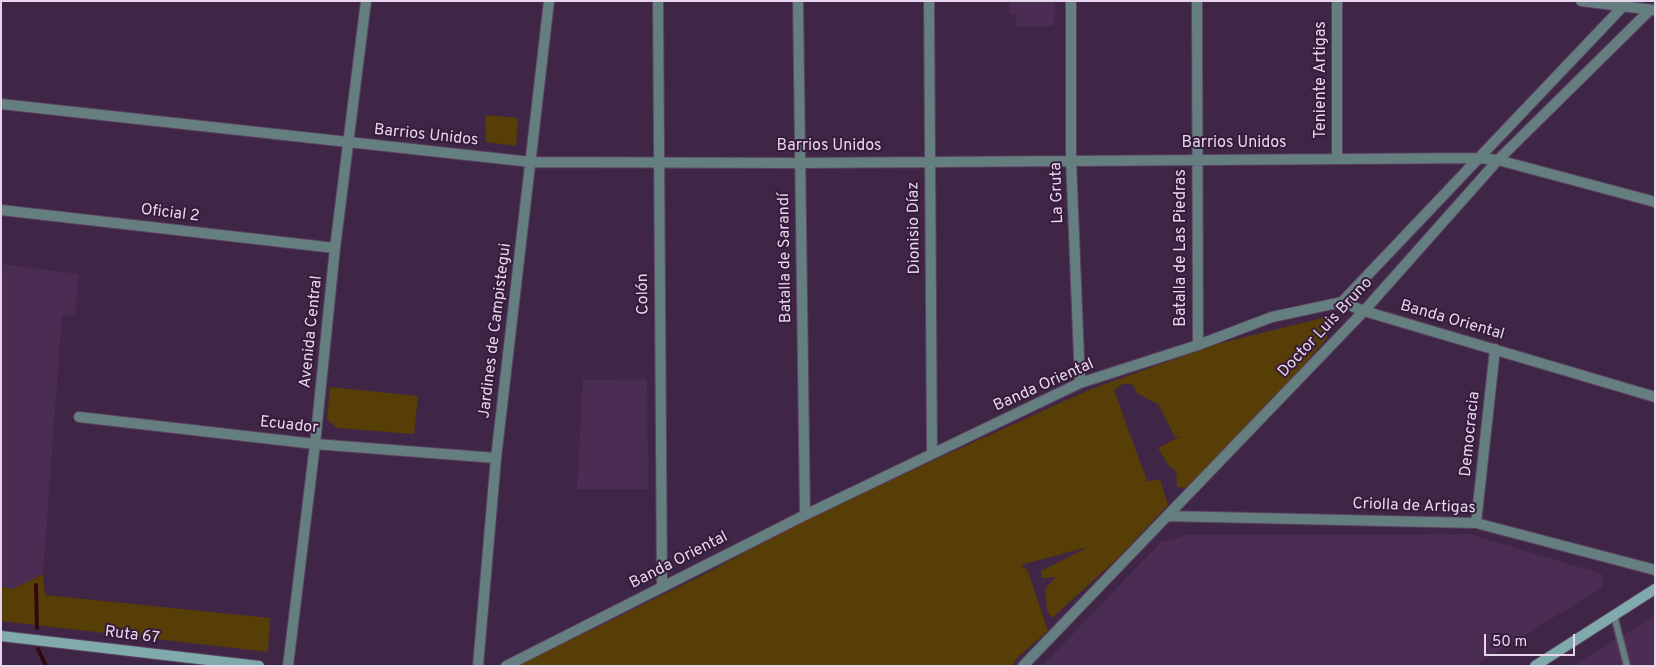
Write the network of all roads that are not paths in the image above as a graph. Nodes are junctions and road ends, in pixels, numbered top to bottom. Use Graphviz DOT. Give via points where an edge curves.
graph roads {
  1 [pos="366,1"];
  2 [pos="549,1"];
  3 [pos="658,1"];
  4 [pos="798,1"];
  5 [pos="929,1"];
  6 [pos="1071,1"];
  7 [pos="1197,1"];
  8 [pos="1337,1"];
  9 [pos="1581,1"];
  10 [pos="1625,4"];
  11 [pos="1652,10"];
  12 [pos="1,104"];
  13 [pos="349,143"];
  14 [pos="1338,158"];
  15 [pos="1477,158"];
  16 [pos="1197,159"];
  17 [pos="1072,160"];
  18 [pos="1498,160"];
  19 [pos="531,162"];
  20 [pos="658,162"];
  21 [pos="929,162"];
  22 [pos="799,163"];
  23 [pos="1655,202"];
  24 [pos="1,210"];
  25 [pos="335,248"];
  26 [pos="1342,302"];
  27 [pos="1364,311"];
  28 [pos="1198,345"];
  29 [pos="1495,349"];
  30 [pos="1080,383"];
  31 [pos="1655,397"];
  32 [pos="79,417"];
  33 [pos="315,444"];
  34 [pos="932,454"];
  35 [pos="496,458"];
  36 [pos="805,515"];
  37 [pos="1166,516"];
  38 [pos="1476,523"];
  39 [pos="1655,570"];
  40 [pos="662,586"];
  41 [pos="1655,589"];
  42 [pos="1614,615"];
  43 [pos="1,636"];
  44 [pos="259,666"];
  45 [pos="288,666"];
  46 [pos="478,666"];
  47 [pos="506,666"];
  48 [pos="1024,666"];
  49 [pos="1535,666"];
  50 [pos="1627,666"];
  1 -- 13 [label="street, Avenida Central"];
  2 -- 19 [label="street, Jardines de Campistegui"];
  3 -- 20 [label="street, Colón"];
  4 -- 22 [label="street, Batalla de Sarandí"];
  5 -- 21 [label="street, Dionisio Díaz"];
  6 -- 17 [label="street, La Gruta"];
  7 -- 16 [label="street, Batalla de Las Piedras"];
  8 -- 14 [label="street, Teniente Artigas"];
  9 -- 10 [label="street"];
  10 -- 11 [label="street"];
  10 -- 15 [label="street, Doctor Luis Bruno"];
  11 -- 18 [label="street, Doctor Luis Bruno"];
  12 -- 13 [label="street, Barrios Unidos"];
  13 -- 19 [label="street, Barrios Unidos"];
  13 -- 25 [label="street, Avenida Central"];
  14 -- 15 [label="street, Barrios Unidos"];
  14 -- 16 [label="street, Barrios Unidos"];
  15 -- 18 [label="street, Barrios Unidos"];
  15 -- 26 [label="street, Doctor Luis Bruno"];
  16 -- 17 [label="street, Barrios Unidos"];
  16 -- 28 [label="street, Batalla de Las Piedras"];
  17 -- 21 [label="street, Barrios Unidos"];
  17 -- 30 [label="street, La Gruta"];
  18 -- 23 [label="street, Barrios Unidos"];
  18 -- 27 [label="street, Doctor Luis Bruno"];
  19 -- 20 [label="street, Barrios Unidos"];
  19 -- 35 [label="street, Jardines de Campistegui"];
  20 -- 22 [label="street, Barrios Unidos"];
  20 -- 40 [label="street, Colón"];
  21 -- 22 [label="street, Barrios Unidos"];
  21 -- 34 [label="street, Dionisio Díaz"];
  22 -- 36 [label="street, Batalla de Sarandí"];
  24 -- 25 [label="street, Oficial 2"];
  25 -- 33 [label="street, Avenida Central"];
  26 -- 27 [label="street, Banda Oriental"];
  26 -- 28 [label="street, Banda Oriental" via="1272,317"];
  27 -- 29 [label="street, Banda Oriental"];
  27 -- 37 [label="street, Doctor Luis Bruno"];
  28 -- 30 [label="street, Banda Oriental"];
  29 -- 31 [label="street, Banda Oriental"];
  29 -- 38 [label="street, Democracia"];
  30 -- 34 [label="street, Banda Oriental"];
  32 -- 33 [label="street, Ecuador"];
  33 -- 35 [label="street, Ecuador"];
  33 -- 45 [label="street, Avenida Central"];
  34 -- 36 [label="street, Banda Oriental"];
  35 -- 46 [label="street, Jardines de Campistegui"];
  36 -- 40 [label="street, Banda Oriental"];
  37 -- 38 [label="street, Criolla de Artigas"];
  37 -- 48 [label="street, Doctor Luis Bruno"];
  38 -- 39 [label="street, Criolla de Artigas"];
  40 -- 47 [label="street, Banda Oriental"];
  41 -- 42 [label="street"];
  42 -- 49 [label="street"];
  42 -- 50 [label="lane"];
  43 -- 44 [label="street, Ruta 67"];
}
